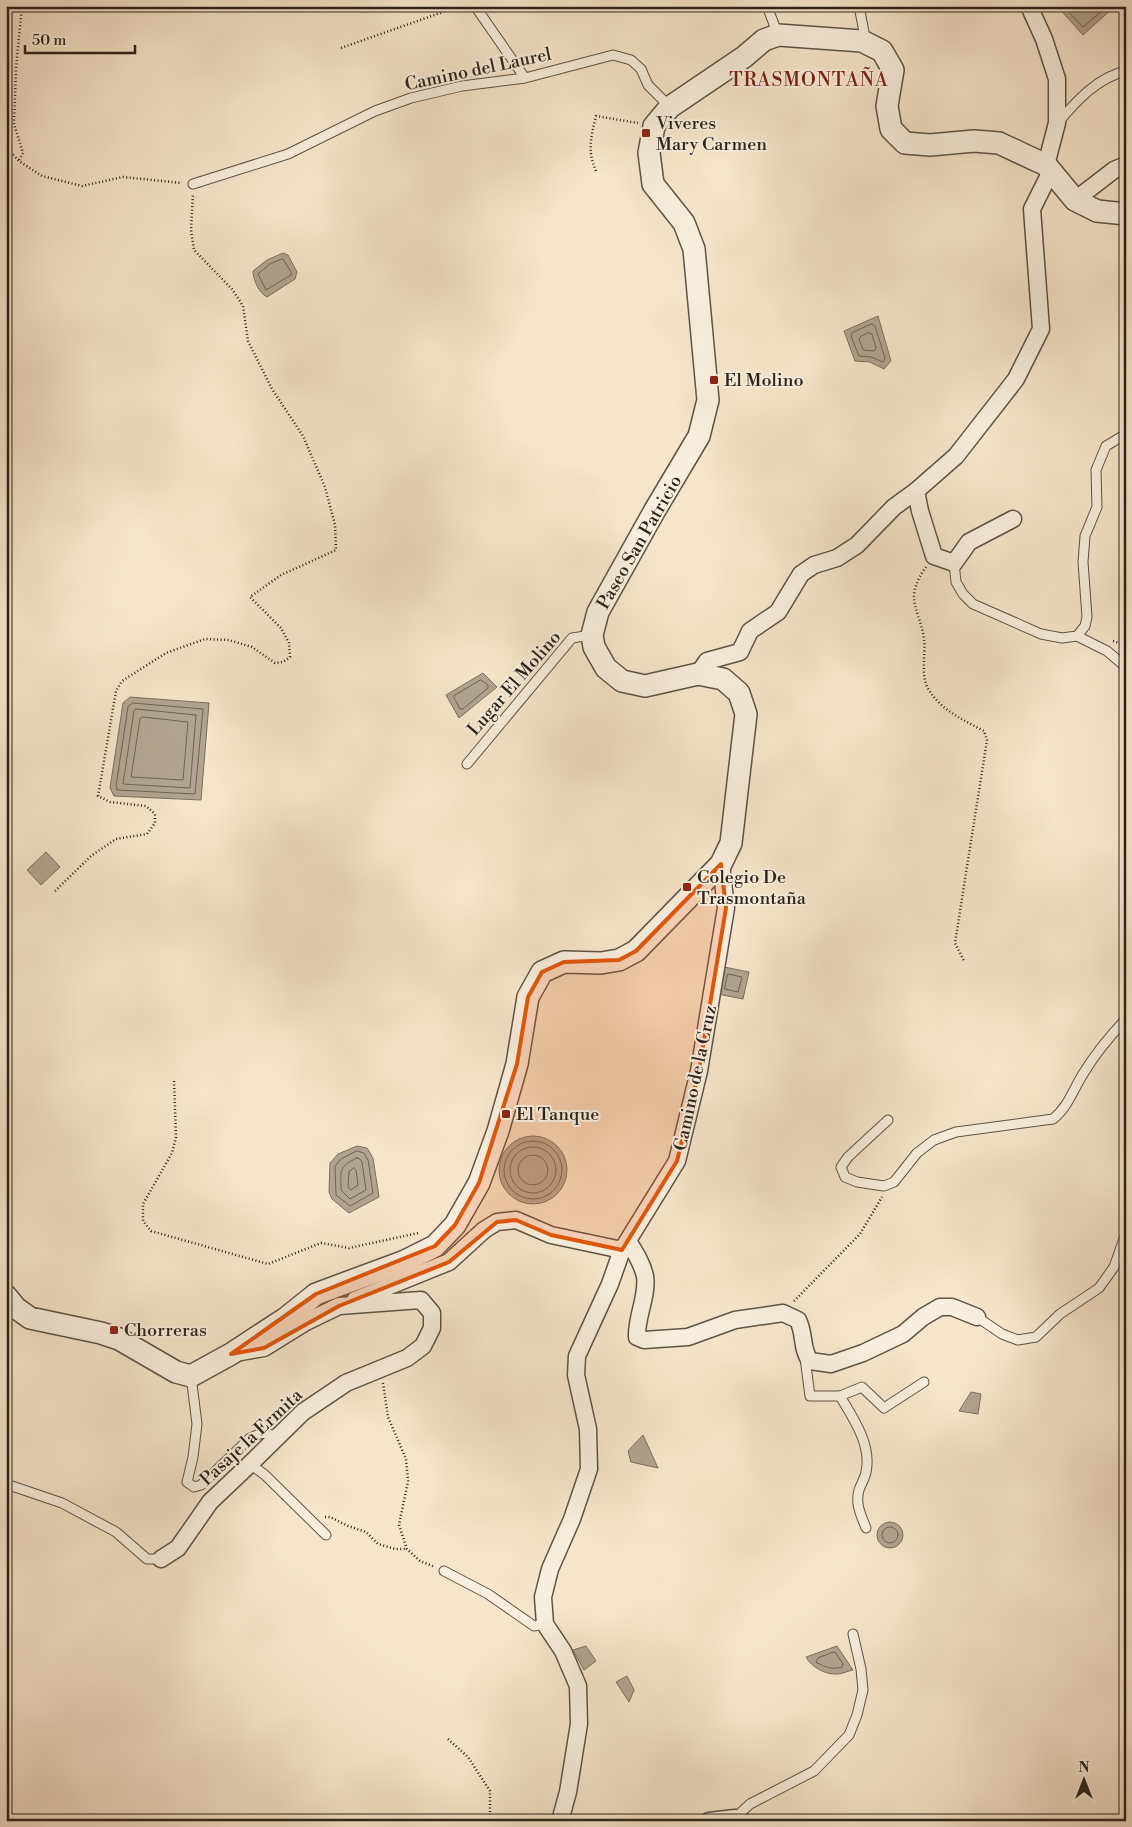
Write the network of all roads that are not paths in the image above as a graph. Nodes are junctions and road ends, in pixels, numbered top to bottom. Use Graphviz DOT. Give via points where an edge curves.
graph roads {
  1 [pos="475,6"];
  2 [pos="767,6"];
  3 [pos="859,6"];
  4 [pos="1029,6"];
  5 [pos="778,36"];
  6 [pos="862,41"];
  7 [pos="1126,71"];
  8 [pos="525,78"];
  9 [pos="670,107"];
  10 [pos="1057,123"];
  11 [pos="1126,165"];
  12 [pos="1048,168"];
  13 [pos="193,184"];
  14 [pos="1075,200"];
  15 [pos="1126,214"];
  16 [pos="1126,434"];
  17 [pos="916,491"];
  18 [pos="1013,519"];
  19 [pos="954,563"];
  20 [pos="592,635"];
  21 [pos="1077,636"];
  22 [pos="1126,667"];
  23 [pos="698,674"];
  24 [pos="467,764"];
  25 [pos="722,864"];
  26 [pos="1126,1019"];
  27 [pos="888,1120"];
  28 [pos="1126,1233"];
  29 [pos="625,1245"];
  30 [pos="6,1296"];
  31 [pos="339,1306"];
  32 [pos="977,1317"];
  33 [pos="804,1352"];
  34 [pos="231,1354"];
  35 [pos="192,1376"];
  36 [pos="924,1382"];
  37 [pos="840,1396"];
  38 [pos="278,1436"];
  39 [pos="250,1464"];
  40 [pos="6,1484"];
  41 [pos="866,1528"];
  42 [pos="326,1535"];
  43 [pos="162,1559"];
  44 [pos="444,1570"];
  45 [pos="546,1624"];
  46 [pos="853,1634"];
  47 [pos="739,1820"];
  48 [pos="560,1821"];
  49 [pos="709,1821"];
  1 -- 8 [label="lane"];
  2 -- 5 [label="lane"];
  3 -- 6 [label="lane" via="864,32"];
  4 -- 10 [label="street" via="1057,79"];
  5 -- 6 [label="street"];
  5 -- 9 [label="street" via="764,40"];
  6 -- 12 [label="street" via="882,51 892,70 887,106 891,129 906,143 999,143"];
  7 -- 10 [label="lane" via="1112,74 1075,103"];
  8 -- 9 [label="lane, Camino del Laurel" via="613,55 630,60 641,69 648,85"];
  8 -- 13 [label="lane, Camino del Laurel" via="462,86 411,98 375,111 288,154"];
  9 -- 20 [label="street, Paseo San Patricio" via="654,126 649,153 653,184 684,223 694,249 708,400 699,436 598,612"];
  10 -- 12 [label="street"];
  11 -- 14 [label="street" via="1114,170"];
  12 -- 14 [label="street"];
  12 -- 17 [label="street" via="1032,209 1041,329 1016,379 956,456"];
  14 -- 15 [label="street" via="1097,211"];
  16 -- 21 [label="lane" via="1106,446 1096,470 1097,507 1084,536 1087,617"];
  17 -- 19 [label="street" via="934,556"];
  17 -- 23 [label="street" via="857,545 801,574 778,612 750,631 740,652 707,661"];
  18 -- 19 [label="street" via="969,542"];
  19 -- 21 [label="lane" via="956,582 973,604 1041,634 1062,638"];
  20 -- 23 [label="street" via="606,668 622,681 644,686"];
  20 -- 24 [label="lane, Lugar El Molino" via="572,638"];
  21 -- 22 [label="lane" via="1107,651"];
  23 -- 25 [label="street, Camino de la Cruz" via="723,679 739,693 746,714 731,843"];
  25 -- 29 [label="street, Camino de la Cruz" via="726,908 699,1071 677,1161"];
  25 -- 34 [label="street" via="636,950 619,960 564,962 542,972 528,997 517,1064 479,1183 455,1225 435,1246 316,1294"];
  26 -- 27 [label="lane" via="1083,1073 1063,1111 1053,1119 956,1132 934,1140 917,1153 894,1182 884,1186 845,1177 841,1167 848,1157"];
  28 -- 32 [label="lane" via="1114,1266 1099,1288 1060,1314 1036,1338 1018,1340 1002,1334"];
  29 -- 31 [label="street" via="551,1235 516,1220 497,1222 449,1262"];
  29 -- 33 [label="street" via="639,1259 645,1277 638,1338 688,1338 736,1320 783,1313 798,1320"];
  29 -- 45 [label="street, Camino de la Cruz" via="577,1356 576,1375 588,1429 589,1469 548,1578 543,1597"];
  30 -- 35 [label="street" via="30,1318 119,1339 176,1372"];
  31 -- 34 [label="street, Pasaje la Ermita" via="264,1348"];
  31 -- 38 [label="street, Pasaje la Ermita" via="421,1300 432,1313 432,1328 423,1346 407,1358 346,1383 303,1412"];
  32 -- 33 [label="street" via="952,1307 940,1307 903,1334 831,1364 810,1361"];
  33 -- 37 [label="lane" via="810,1396"];
  34 -- 35 [label="street"];
  35 -- 38 [label="lane" via="197,1424 187,1482 194,1487 201,1485 250,1438 262,1432"];
  36 -- 37 [label="lane" via="884,1408 862,1387"];
  37 -- 41 [label="lane" via="858,1427 867,1456 857,1507"];
  38 -- 39 [label="street, Pasaje la Ermita"];
  39 -- 42 [label="lane"];
  39 -- 43 [label="street, Pasaje la Ermita" via="210,1502 178,1548"];
  40 -- 43 [label="lane, Pasaje la Ermita" via="62,1502 116,1532 148,1559"];
  44 -- 45 [label="lane" via="488,1594 534,1626"];
  45 -- 48 [label="street, Camino de la Cruz" via="563,1651 578,1686 580,1724"];
  46 -- 47 [label="lane" via="864,1690 849,1735 814,1771 750,1804"];
  47 -- 49 [label="street"];
}
